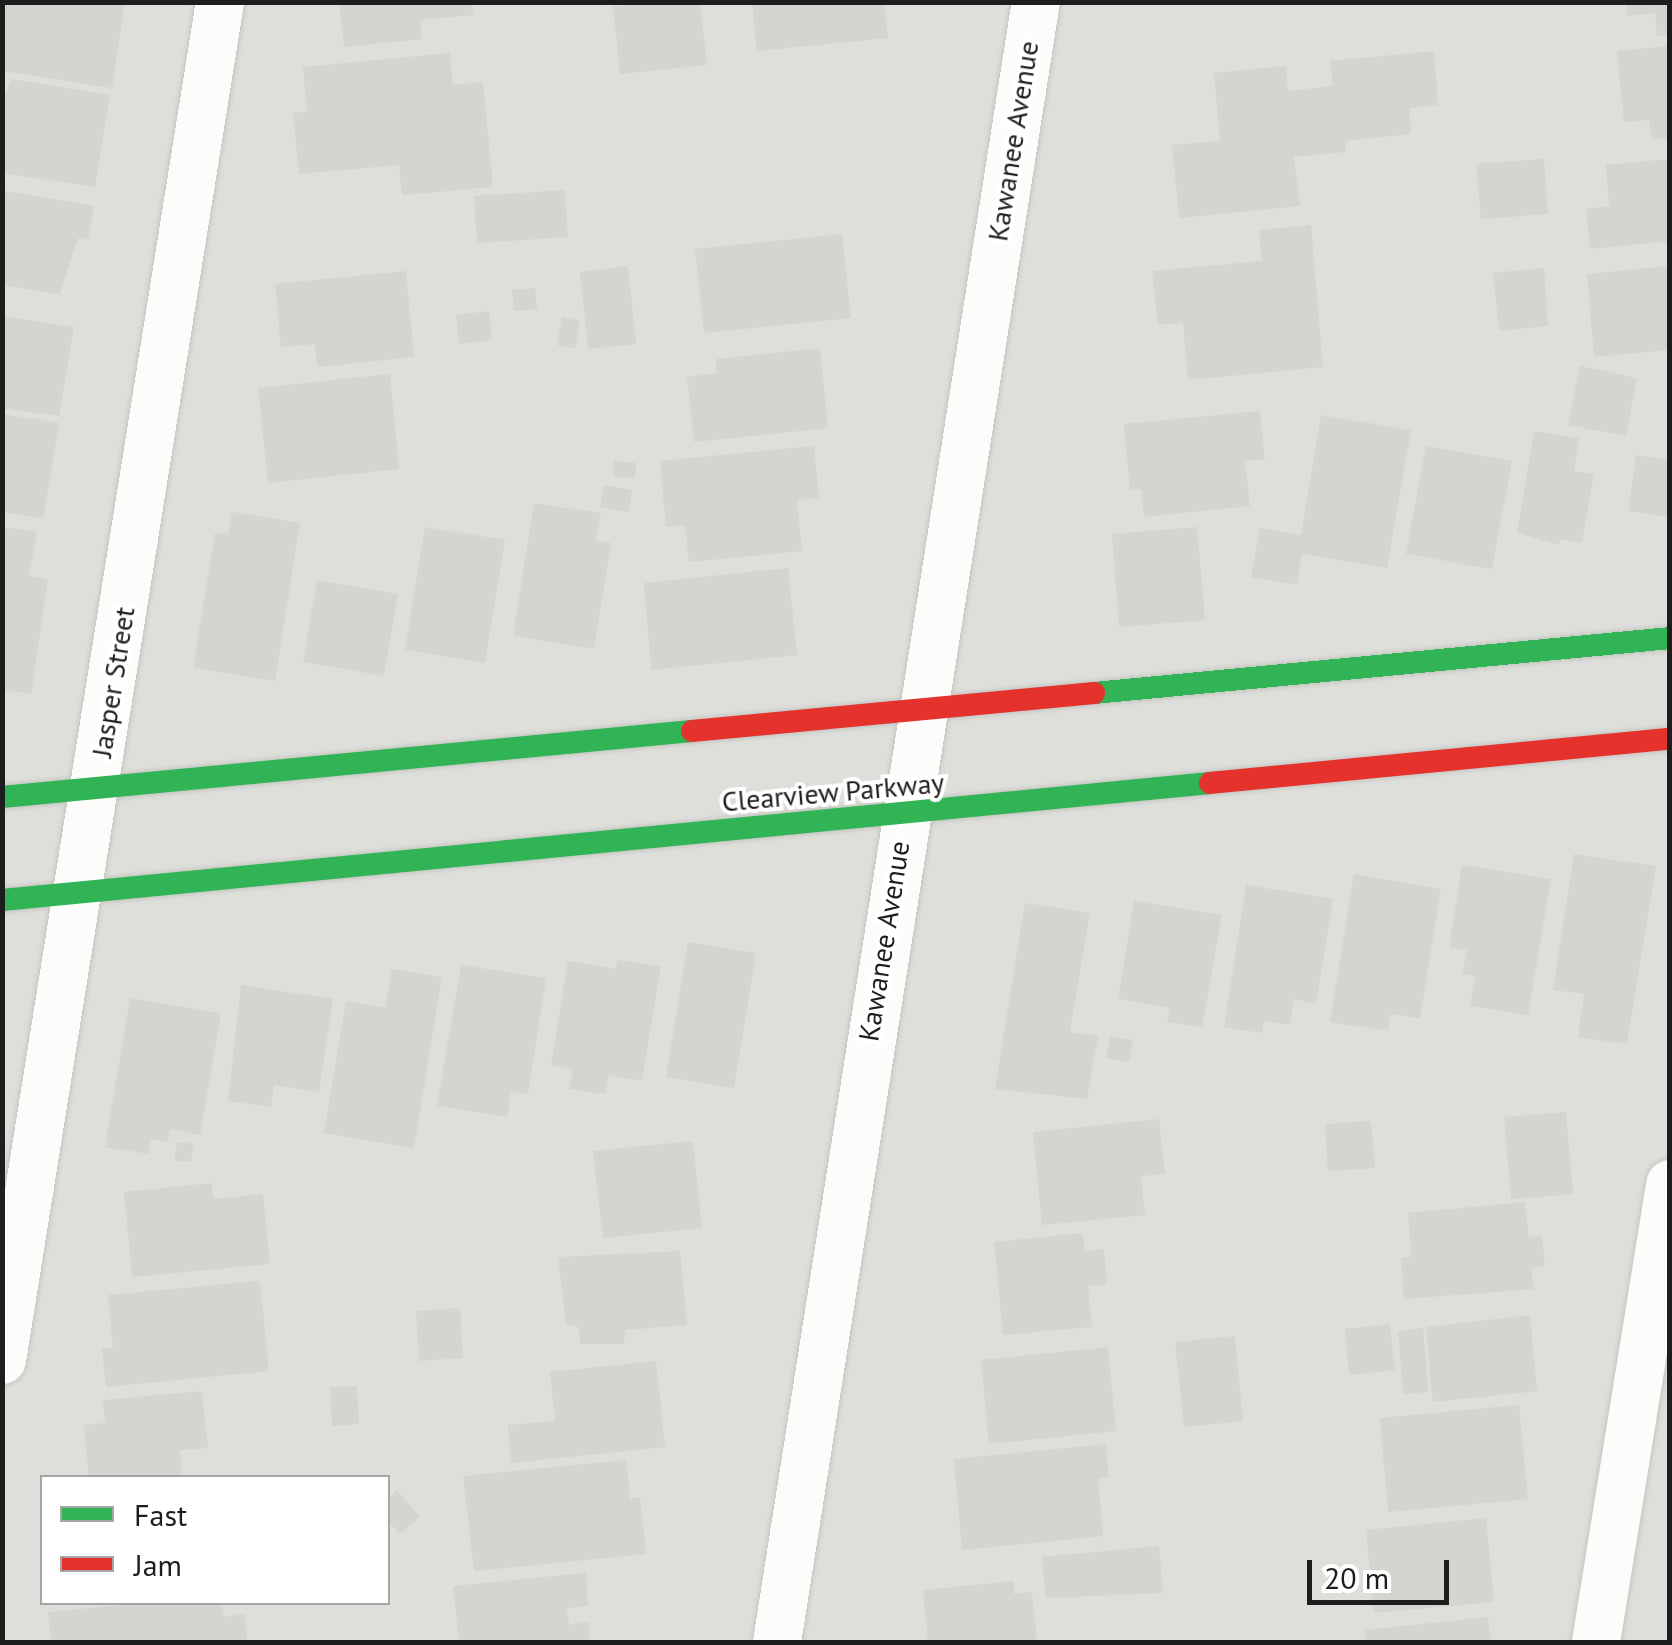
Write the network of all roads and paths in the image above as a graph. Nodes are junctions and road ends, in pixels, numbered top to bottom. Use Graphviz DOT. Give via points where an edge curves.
graph roads {
  1 [pos="220,2"];
  2 [pos="1036,2"];
  3 [pos="1670,638"];
  4 [pos="919,712"];
  5 [pos="1670,739"];
  6 [pos="96,788"];
  7 [pos="2,796"];
  8 [pos="903,816"];
  9 [pos="82,892"];
  10 [pos="2,900"];
  11 [pos="1670,1184"];
  12 [pos="2,1360"];
  13 [pos="777,1642"];
  14 [pos="1596,1642"];
  1 -- 6 [label="street, Jasper Street"];
  2 -- 4 [label="street, Kawanee Avenue"];
  3 -- 4 [label="main road"];
  4 -- 6 [label="main road"];
  4 -- 8 [label="street, Kawanee Avenue"];
  5 -- 8 [label="main road, Clearview Parkway"];
  6 -- 7 [label="main road"];
  6 -- 9 [label="street, Jasper Street"];
  8 -- 9 [label="main road, Clearview Parkway"];
  8 -- 13 [label="street, Kawanee Avenue"];
  9 -- 10 [label="main road, Clearview Parkway"];
  9 -- 12 [label="street, Jasper Street"];
  11 -- 14 [label="street"];
}
